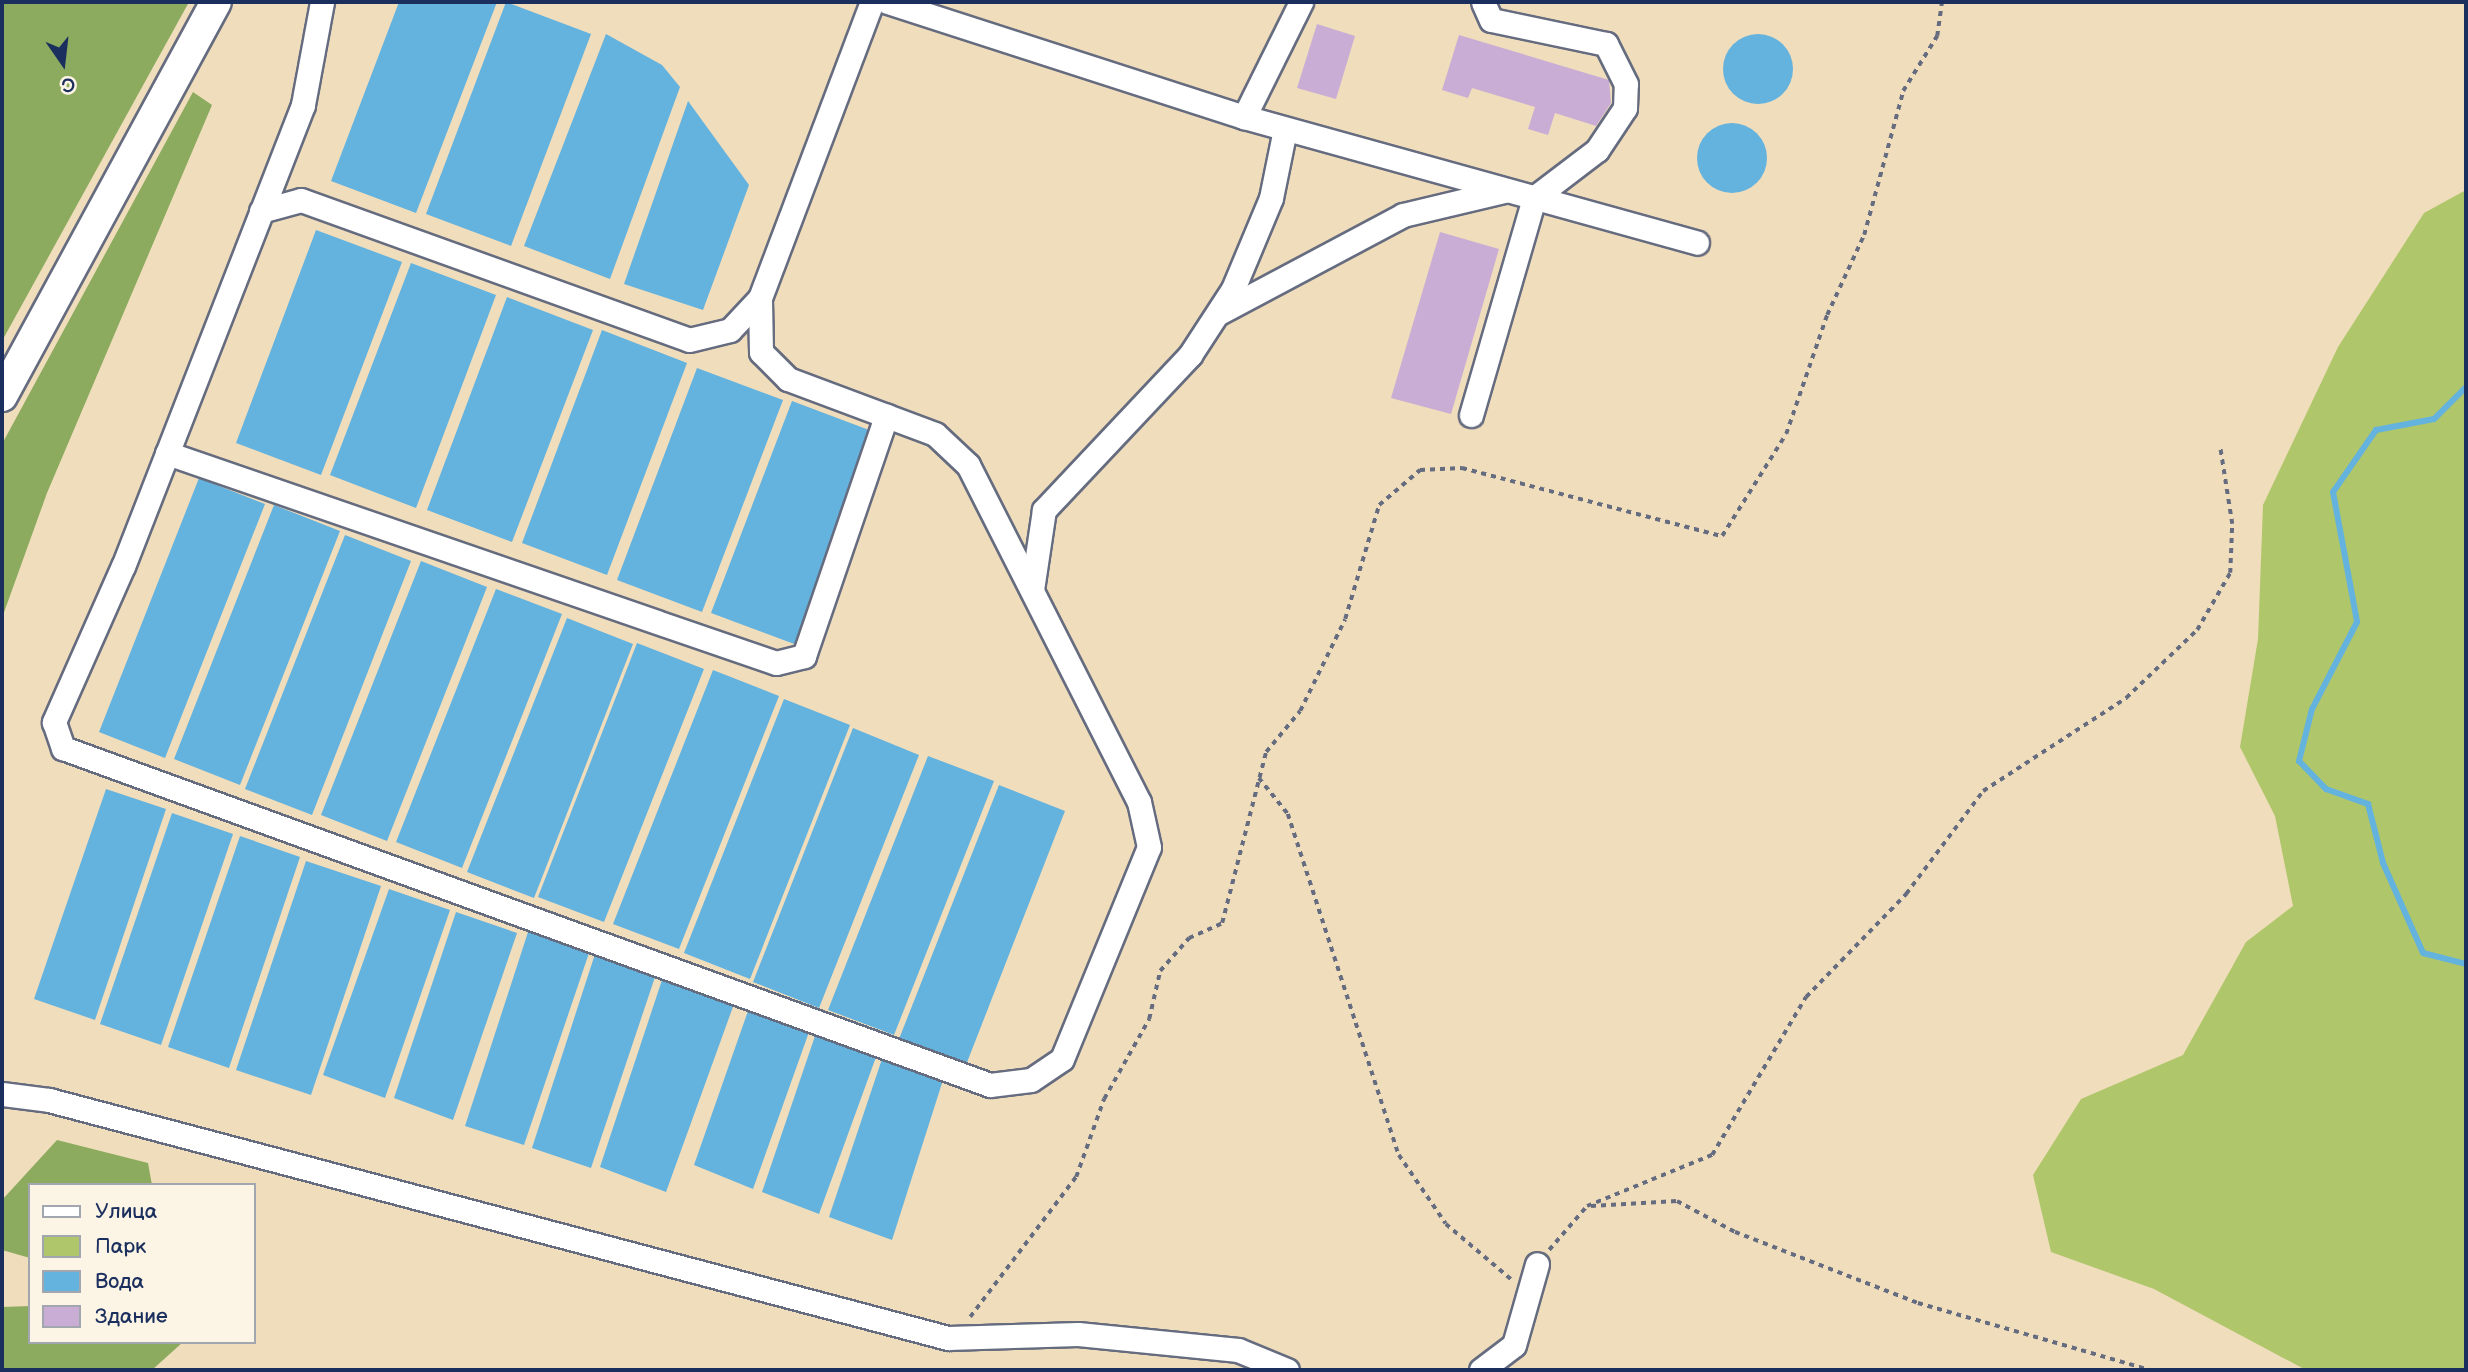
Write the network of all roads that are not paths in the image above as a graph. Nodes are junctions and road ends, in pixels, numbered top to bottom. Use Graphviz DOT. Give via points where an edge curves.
graph roads {
  1 [pos="216,2"];
  2 [pos="322,2"];
  3 [pos="872,2"];
  4 [pos="888,2"];
  5 [pos="1301,2"];
  6 [pos="1483,2"];
  7 [pos="1244,117"];
  8 [pos="1285,129"];
  9 [pos="1506,190"];
  10 [pos="1534,198"];
  11 [pos="261,211"];
  12 [pos="1697,243"];
  13 [pos="760,298"];
  14 [pos="1217,314"];
  15 [pos="2,396"];
  16 [pos="1471,415"];
  17 [pos="886,416"];
  18 [pos="167,453"];
  19 [pos="1032,590"];
  20 [pos="2,1094"];
  21 [pos="1536,1264"];
  22 [pos="1287,1370"];
  23 [pos="1481,1370"];
  1 -- 15 [label="main road"];
  2 -- 11 [label="street" via="303,105"];
  3 -- 13 [label="street"];
  4 -- 7 [label="street"];
  5 -- 7 [label="street"];
  6 -- 10 [label="street" via="1491,20 1606,44 1626,84 1625,108 1597,150"];
  7 -- 8 [label="street"];
  8 -- 9 [label="street"];
  8 -- 14 [label="street" via="1271,198"];
  9 -- 10 [label="street"];
  9 -- 14 [label="street" via="1403,215"];
  10 -- 12 [label="street"];
  10 -- 16 [label="street"];
  11 -- 13 [label="street" via="301,200 689,340 730,330"];
  11 -- 18 [label="street"];
  13 -- 17 [label="street" via="761,352 788,379"];
  14 -- 19 [label="street" via="1190,355 1044,510"];
  17 -- 18 [label="street" via="804,656 776,663"];
  17 -- 19 [label="street" via="935,434 968,465"];
  18 -- 19 [label="street" via="54,722 63,748 990,1086 1031,1080 1062,1059 1149,847 1139,802"];
  20 -- 22 [label="street" via="49,1100 948,1338 1078,1334 1238,1350"];
  21 -- 23 [label="street" via="1514,1345"];
}
